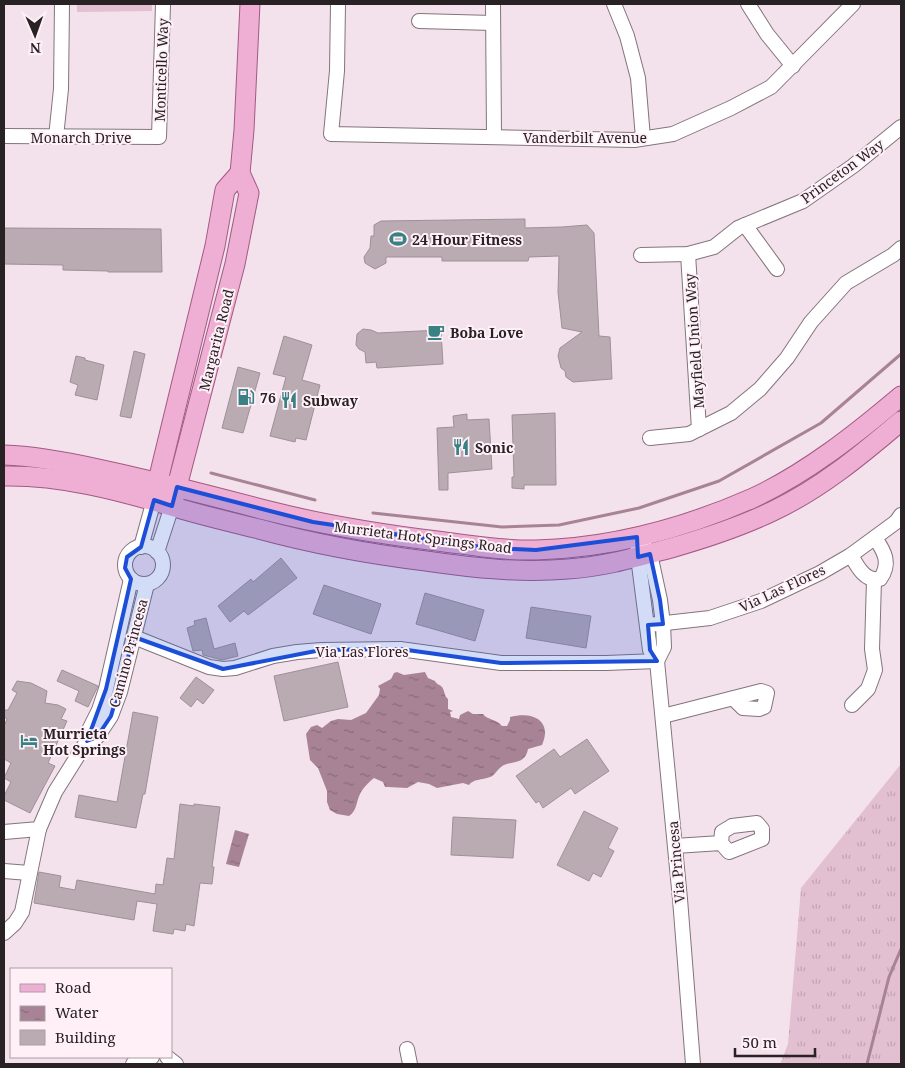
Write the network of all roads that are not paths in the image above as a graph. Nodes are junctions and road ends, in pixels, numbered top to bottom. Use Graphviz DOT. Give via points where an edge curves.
graph roads {
  1 [pos="62,4"];
  2 [pos="163,4"];
  3 [pos="250,4"];
  4 [pos="338,4"];
  5 [pos="494,4"];
  6 [pos="614,4"];
  7 [pos="748,4"];
  8 [pos="853,4"];
  9 [pos="419,21"];
  10 [pos="493,23"];
  11 [pos="793,66"];
  12 [pos="901,127"];
  13 [pos="4,136"];
  14 [pos="494,136"];
  15 [pos="56,137"];
  16 [pos="159,137"];
  17 [pos="643,138"];
  18 [pos="240,173"];
  19 [pos="745,225"];
  20 [pos="215,246"];
  21 [pos="901,248"];
  22 [pos="688,254"];
  23 [pos="641,255"];
  24 [pos="777,269"];
  25 [pos="224,308"];
  26 [pos="901,396"];
  27 [pos="901,421"];
  28 [pos="700,429"];
  29 [pos="650,438"];
  30 [pos="4,455"];
  31 [pos="4,476"];
  32 [pos="177,487"];
  33 [pos="156,491"];
  34 [pos="172,506"];
  35 [pos="901,515"];
  36 [pos="637,537"];
  37 [pos="875,538"];
  38 [pos="141,547"];
  39 [pos="157,552"];
  40 [pos="851,555"];
  41 [pos="644,556"];
  42 [pos="131,579"];
  43 [pos="874,580"];
  44 [pos="147,584"];
  45 [pos="663,624"];
  46 [pos="648,626"];
  47 [pos="134,637"];
  48 [pos="657,661"];
  49 [pos="733,698"];
  50 [pos="852,705"];
  51 [pos="663,716"];
  52 [pos="87,741"];
  53 [pos="39,829"];
  54 [pos="4,832"];
  55 [pos="721,843"];
  56 [pos="675,846"];
  57 [pos="4,871"];
  58 [pos="29,873"];
  59 [pos="4,932"];
  60 [pos="407,1049"];
  61 [pos="147,1058"];
  62 [pos="133,1064"];
  63 [pos="410,1064"];
  64 [pos="693,1064"];
  1 -- 15 [label="street" via="61,89"];
  2 -- 16 [label="street, Monticello Way"];
  3 -- 18 [label="main road, Margarita Road"];
  4 -- 14 [label="street, Vanderbilt Avenue" via="337,71 331,134"];
  5 -- 10 [label="street"];
  6 -- 17 [label="street" via="638,78"];
  7 -- 11 [label="street"];
  8 -- 11 [label="street, Vanderbilt Avenue"];
  9 -- 10 [label="street"];
  10 -- 14 [label="street"];
  11 -- 17 [label="street, Vanderbilt Avenue" via="772,87 731,108 673,134"];
  12 -- 19 [label="street, Princeton Way" via="803,201"];
  13 -- 15 [label="street, Monarch Drive"];
  14 -- 17 [label="street, Vanderbilt Avenue"];
  15 -- 16 [label="street, Monarch Drive"];
  18 -- 20 [label="main road, Margarita Road" via="226,190"];
  18 -- 25 [label="main road, Margarita Road" via="248,193"];
  19 -- 22 [label="street, Princeton Way" via="714,247"];
  19 -- 24 [label="street"];
  20 -- 25 [label="main road" via="222,258 217,293"];
  20 -- 33 [label="main road, Margarita Road"];
  21 -- 28 [label="street" via="846,283 811,322 787,358 760,389 731,413"];
  22 -- 23 [label="street, Princeton Way"];
  22 -- 28 [label="street, Mayfield Union Way"];
  25 -- 32 [label="main road, Margarita Road"];
  26 -- 36 [label="main road, Murrieta Hot Springs Road" via="822,458 772,488 699,518"];
  27 -- 41 [label="main road, Murrieta Hot Springs Road" via="833,476 775,510 734,528"];
  28 -- 29 [label="street" via="689,434"];
  30 -- 33 [label="main road, Murrieta Hot Springs Road" via="58,461"];
  31 -- 33 [label="main road, Murrieta Hot Springs Road"];
  32 -- 33 [label="main road, Murrieta Hot Springs Road"];
  32 -- 34 [label="main road, Margarita Road"];
  32 -- 36 [label="main road, Murrieta Hot Springs Road" via="313,522 488,548 536,550"];
  33 -- 34 [label="main road, Murrieta Hot Springs Road"];
  33 -- 38 [label="street, Camino Princesa"];
  34 -- 39 [label="street, Camino Princesa"];
  34 -- 41 [label="main road, Murrieta Hot Springs Road" via="344,550 472,568 571,569"];
  35 -- 37 [label="street, Via Las Flores"];
  36 -- 41 [label="street, Via Princesa"];
  37 -- 40 [label="street, Via Las Flores"];
  37 -- 43 [label="street" via="882,547 887,564 885,573"];
  38 -- 39 [label="street"];
  38 -- 42 [label="street, Camino Princesa" via="130,552 125,562"];
  39 -- 44 [label="street, Camino Princesa" via="162,562 161,574"];
  40 -- 43 [label="street" via="866,576"];
  40 -- 45 [label="street, Via Las Flores" via="761,601 710,618"];
  41 -- 45 [label="street, Via Princesa" via="660,600"];
  41 -- 46 [label="street, Via Princesa"];
  42 -- 44 [label="street, Camino Princesa"];
  42 -- 52 [label="street, Camino Princesa" via="106,689 88,730"];
  43 -- 50 [label="street" via="872,649 876,670 868,689"];
  44 -- 47 [label="street, Camino Princesa"];
  45 -- 46 [label="street, Via Las Flores"];
  45 -- 48 [label="street, Via Princesa" via="664,647"];
  46 -- 48 [label="street, Via Princesa" via="650,650"];
  47 -- 48 [label="street, Via Las Flores" via="209,667 222,669 289,653 321,650 400,649 501,663"];
  47 -- 52 [label="street, Camino Princesa" via="111,716 97,738"];
  48 -- 51 [label="street, Via Princesa"];
  49 -- 51 [label="street"];
  51 -- 56 [label="street, Via Princesa"];
  52 -- 53 [label="street, Camino Princesa" via="55,792"];
  53 -- 54 [label="street"];
  53 -- 58 [label="street"];
  55 -- 56 [label="street"];
  56 -- 64 [label="street, Via Princesa"];
  57 -- 58 [label="street"];
  58 -- 59 [label="street" via="22,912"];
  60 -- 63 [label="street"];
  61 -- 62 [label="street"];
}
